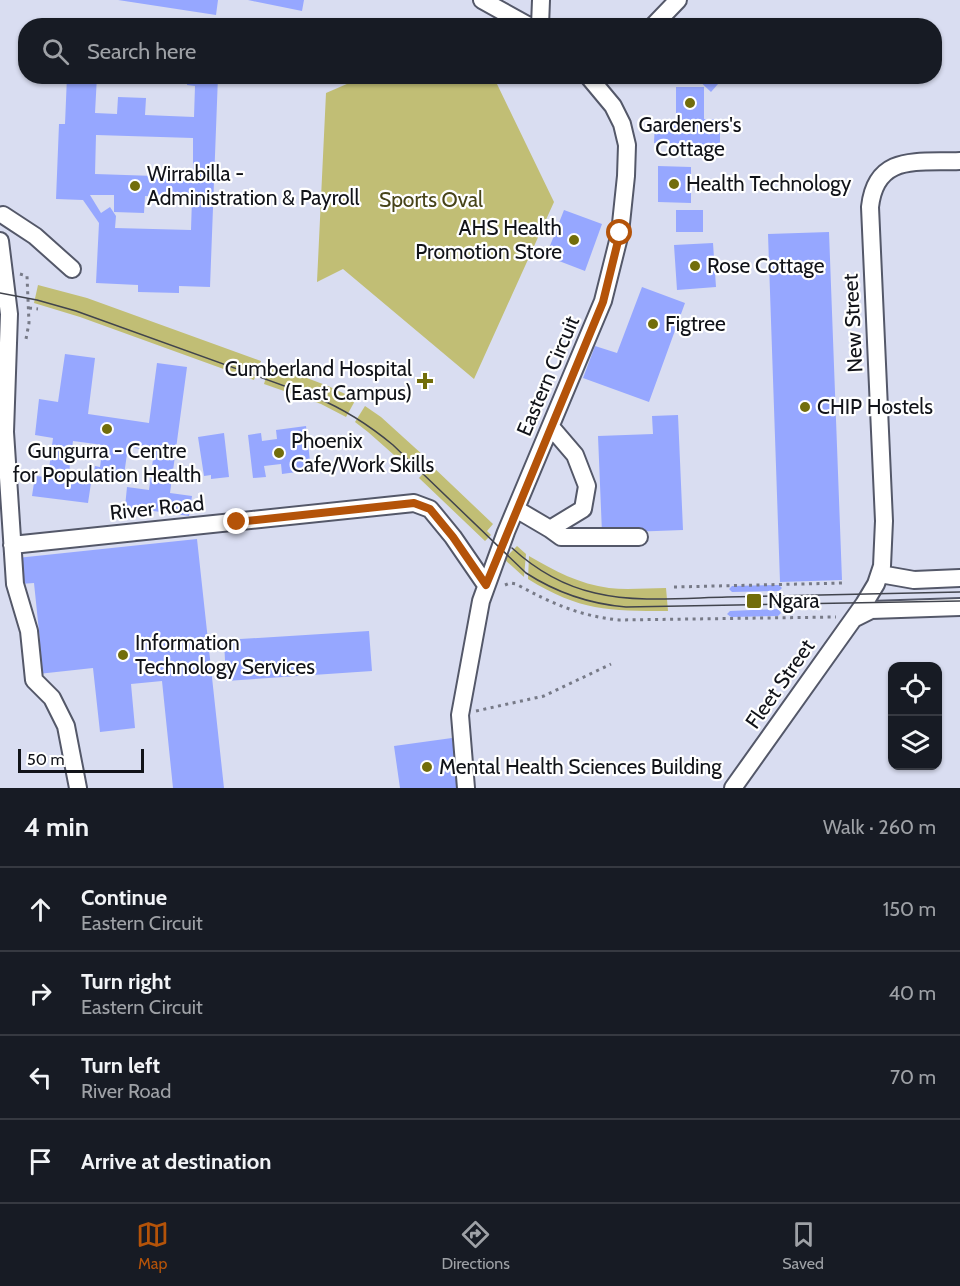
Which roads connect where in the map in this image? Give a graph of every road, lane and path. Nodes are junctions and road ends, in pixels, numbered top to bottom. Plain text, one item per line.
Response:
1 (482, 0) edge
2 (541, 0) edge
3 (678, 0) edge
4 (515, 18) edge
5 (540, 18) edge
6 (661, 18) edge
7 (595, 84) edge
8 (960, 161) edge
9 (1, 212) edge
10 (0, 241) edge
11 (72, 269) dead end
12 (27, 276) dead end
13 (38, 309) dead end
14 (4, 352) edge
15 (551, 427) junction
16 (516, 509) junction
17 (550, 529) junction
18 (639, 537) dead end
19 (12, 545) junction
20 (880, 574) junction
21 (960, 578) edge
22 (843, 583) dead end
23 (674, 587) dead end
24 (493, 588) junction
25 (960, 607) edge
26 (836, 617) dead end
27 (854, 618) junction
28 (611, 664) dead end
29 (460, 715) junction
30 (78, 788) edge
31 (466, 788) edge
32 (734, 788) edge

1 - 4 street
2 - 5 street
3 - 6 street
7 - 15 street, Eastern Circuit
8 - 20 street, New Street
9 - 11 street
10 - 14 street
12 - 13 path
14 - 19 street
15 - 16 street, Eastern Circuit
15 - 17 street
16 - 17 street
16 - 24 street, Eastern Circuit
17 - 18 street
19 - 24 street, River Road
19 - 30 street
20 - 21 street
20 - 27 street, Fleet Street
22 - 23 path
24 - 26 path
24 - 29 street, Eastern Circuit
25 - 27 street
27 - 32 street, Fleet Street
28 - 29 path
29 - 31 street, Eastern Circuit

